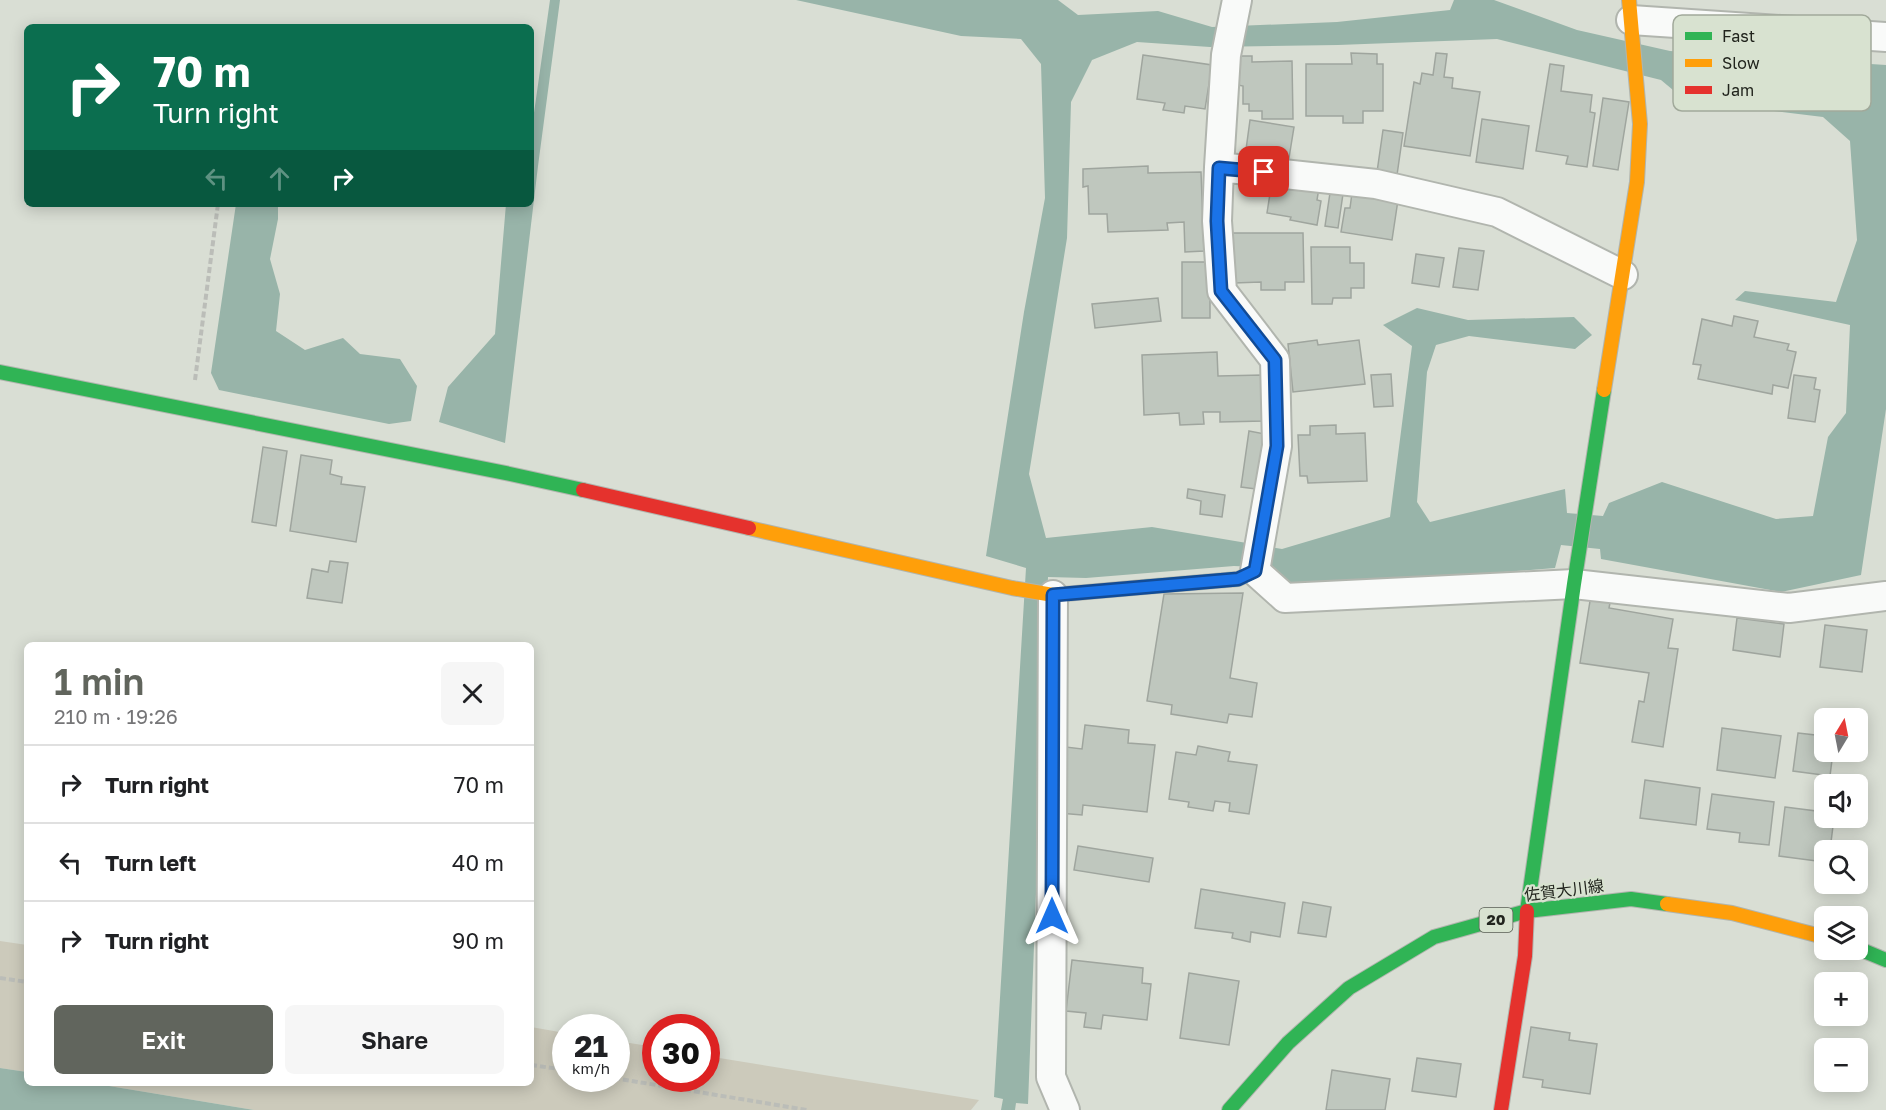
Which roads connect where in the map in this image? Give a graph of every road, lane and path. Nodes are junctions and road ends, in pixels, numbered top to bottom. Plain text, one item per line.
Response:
1 (1236, 7) edge
2 (1630, 10) edge
3 (1677, 15) edge
4 (1871, 35) edge
5 (1886, 37) edge
6 (1219, 168) junction
7 (218, 207) edge
8 (1623, 275) junction
9 (0, 372) edge
10 (192, 410) junction
11 (1255, 571) junction
12 (1574, 584) junction
13 (1053, 595) junction
14 (1886, 596) edge
15 (1527, 911) junction
16 (1814, 934) edge
17 (1868, 953) edge
18 (1886, 960) edge
19 (0, 978) edge
20 (24, 982) edge
21 (534, 1066) edge
22 (552, 1069) edge
23 (630, 1081) edge
24 (807, 1110) edge
25 (1065, 1110) edge
26 (1229, 1110) edge
27 (1502, 1110) edge

1 - 6 street
2 - 3 street
2 - 8 street
4 - 5 street
6 - 8 street
6 - 11 street
7 - 10 path
8 - 12 street
9 - 10 street
10 - 13 street
11 - 12 street
11 - 13 street
12 - 14 street
12 - 15 street
13 - 25 street
15 - 16 street, 佐賀大川線 / 20
15 - 26 street, 佐賀大川線 / 20
15 - 27 street
17 - 18 street
19 - 20 path
21 - 22 path
23 - 24 path

